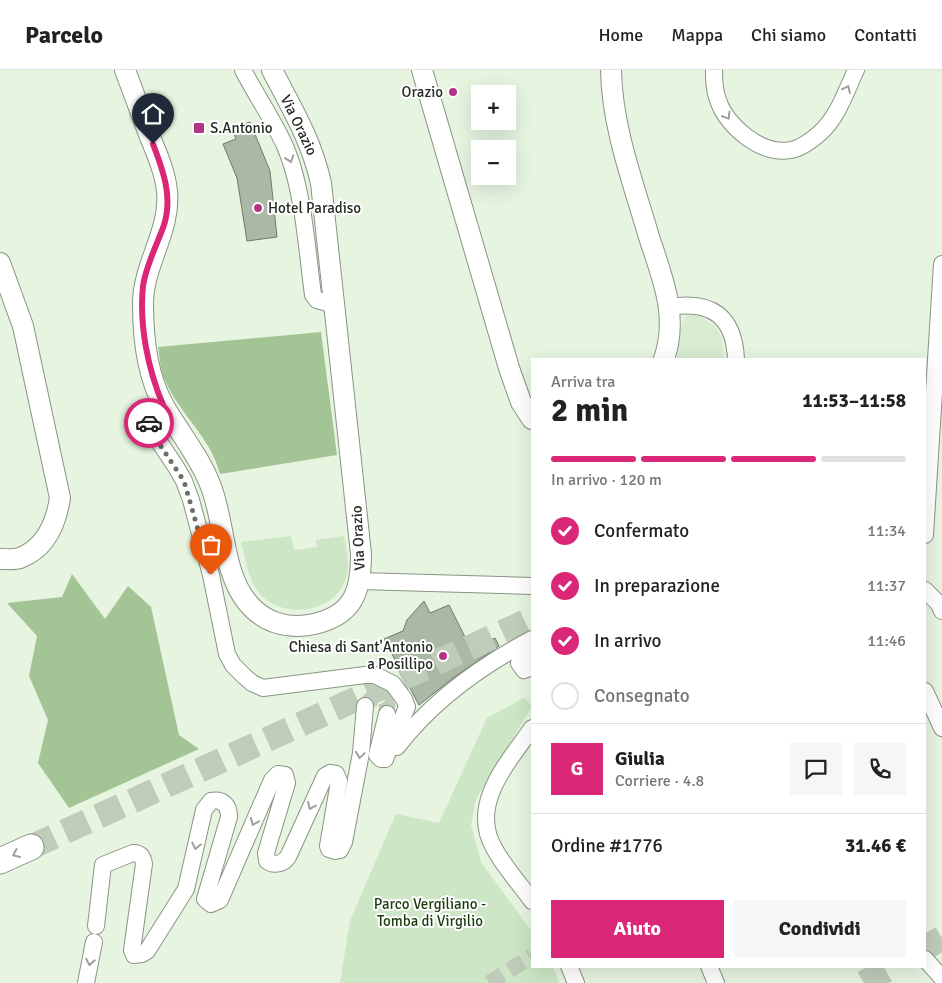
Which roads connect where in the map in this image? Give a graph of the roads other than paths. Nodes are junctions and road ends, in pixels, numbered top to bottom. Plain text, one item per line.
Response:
1 (124, 70) edge
2 (243, 70) edge
3 (272, 70) edge
4 (422, 70) edge
5 (611, 70) edge
6 (714, 70) edge
7 (856, 70) edge
8 (0, 263) edge
9 (942, 264) edge
10 (335, 305) junction
11 (670, 307) junction
12 (664, 358) edge
13 (736, 358) edge
14 (163, 405) junction
15 (531, 417) edge
16 (926, 519) edge
17 (0, 559) edge
18 (359, 581) junction
19 (531, 586) edge
20 (926, 591) edge
21 (942, 611) edge
22 (531, 640) edge
23 (531, 654) edge
24 (531, 667) edge
25 (926, 693) edge
26 (365, 706) dead end
27 (387, 714) dead end
28 (942, 728) edge
29 (531, 730) edge
30 (385, 759) junction
31 (31, 847) tunnel mouth
32 (0, 861) edge
33 (531, 900) edge
34 (926, 960) edge
35 (570, 968) edge
36 (710, 968) edge
37 (942, 978) edge
38 (86, 983) edge
39 (576, 983) edge
40 (716, 983) edge

1 - 14 street, Via Orazio
2 -> 10 street
3 - 10 street, Via Orazio
4 - 15 street
5 - 11 street
6 -> 7 street
8 - 17 street
9 - 16 street
10 - 18 street, Via Orazio
11 - 12 street
11 - 13 street
14 - 18 street, Via Orazio
14 - 30 street
18 - 19 street
20 - 21 street
22 - 30 street
23 - 24 street
25 - 28 street
26 -> 38 street
27 - 30 street
29 - 33 street
31 -> 32 main road
34 - 37 street
35 - 39 street
36 - 40 street

